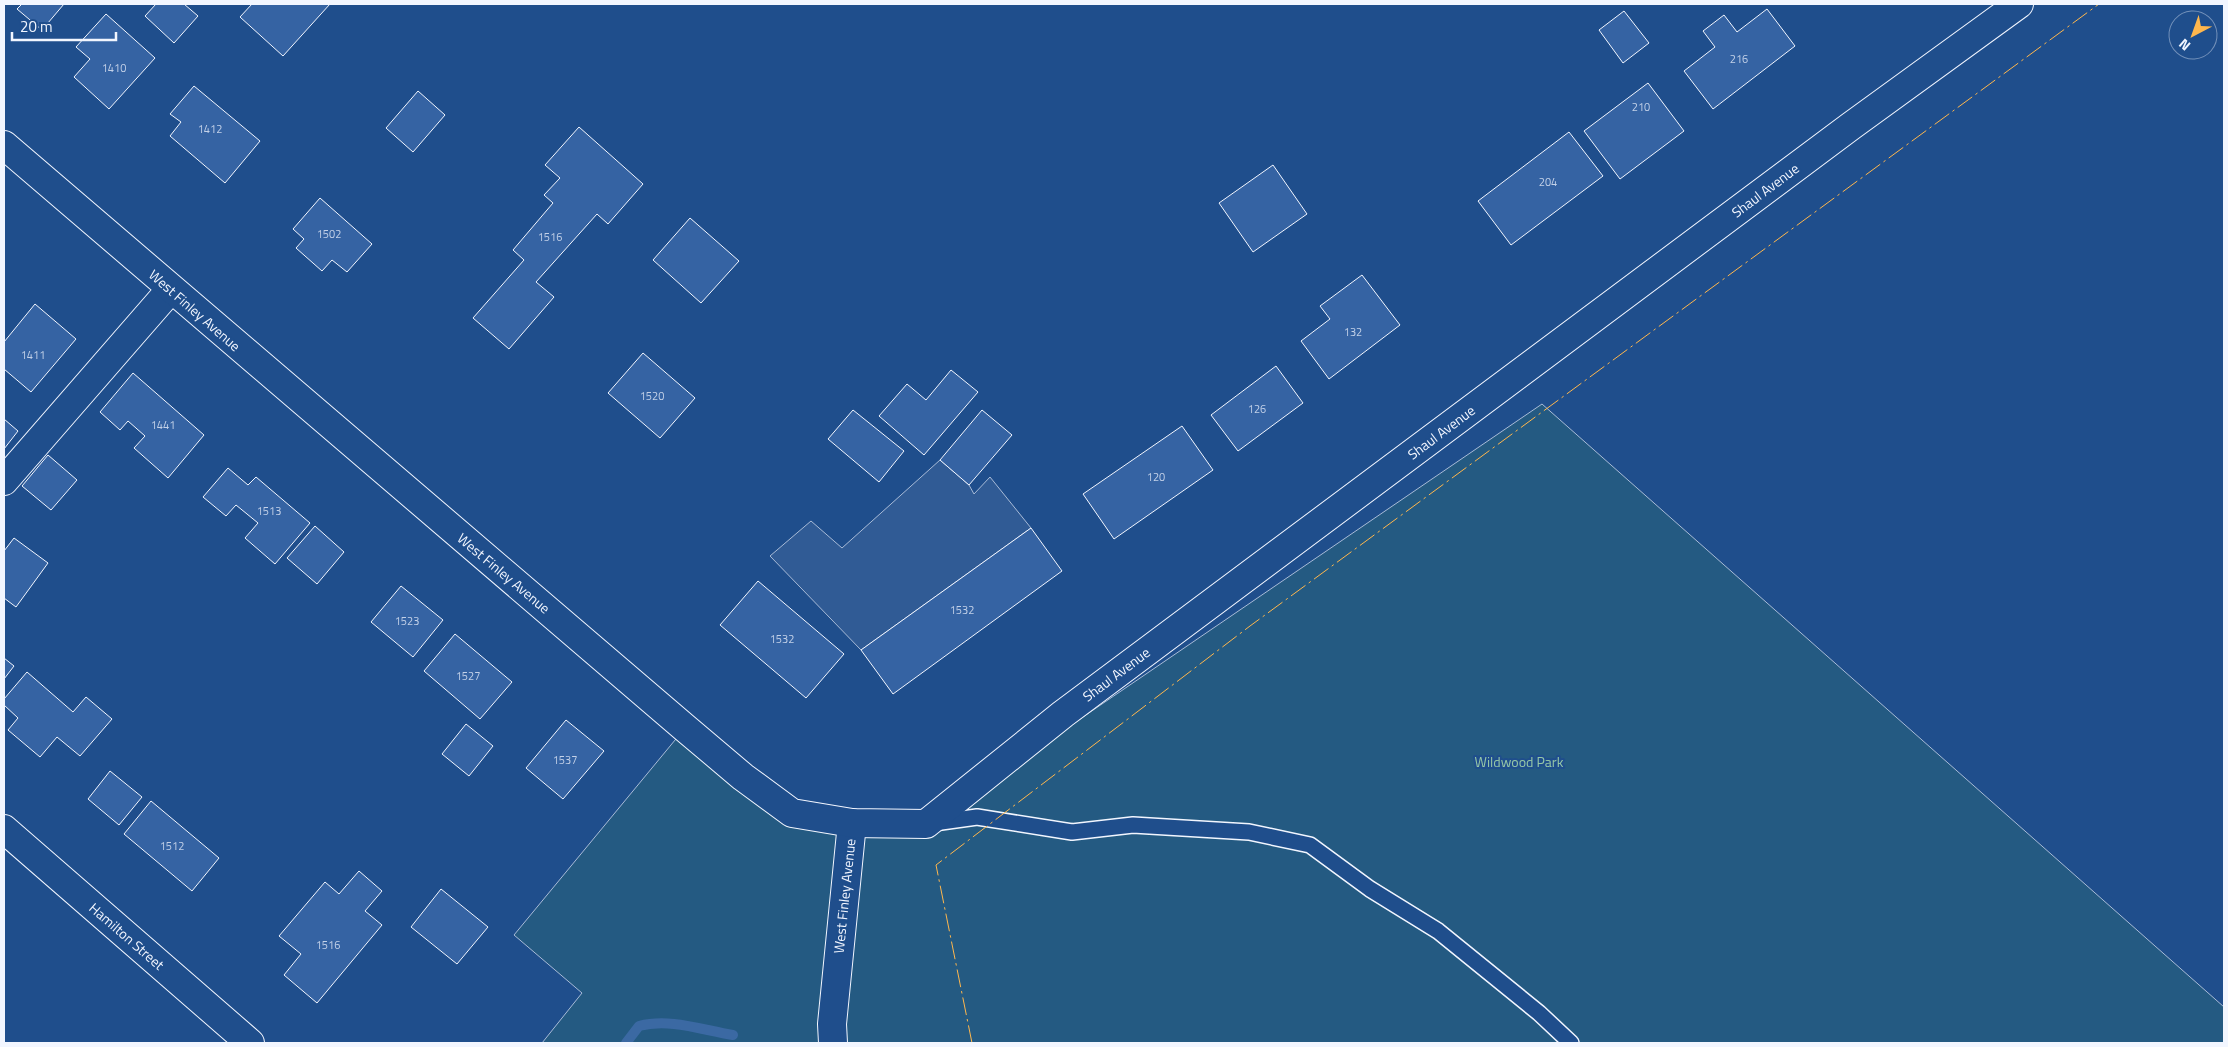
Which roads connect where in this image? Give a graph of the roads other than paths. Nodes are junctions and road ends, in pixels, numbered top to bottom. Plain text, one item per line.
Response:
1 (2020, 4) edge
2 (4, 145) edge
3 (171, 289) junction
4 (4, 481) edge
5 (852, 824) junction
6 (926, 824) junction
7 (4, 829) edge
8 (250, 1043) edge
9 (833, 1043) edge
10 (1571, 1043) edge

1 - 6 main road, Shaul Avenue
2 - 3 main road, West Finley Avenue
3 - 4 main road
3 - 5 main road, West Finley Avenue
5 - 6 main road
5 - 9 main road, West Finley Avenue
6 - 10 lane
7 - 8 main road, Hamilton Street

